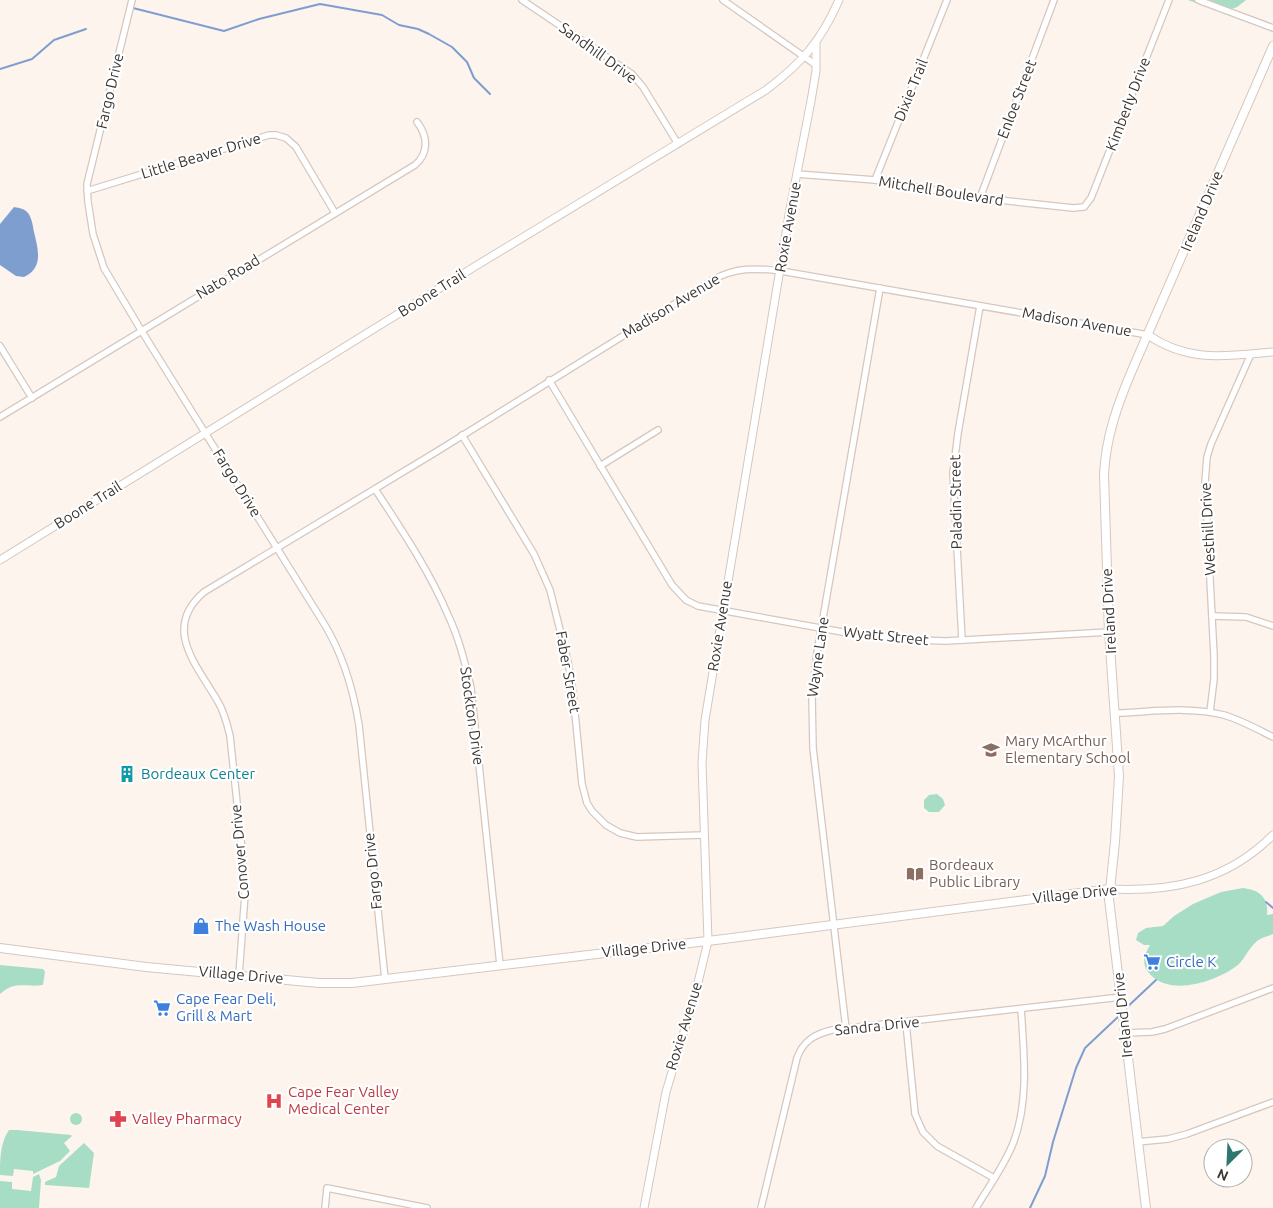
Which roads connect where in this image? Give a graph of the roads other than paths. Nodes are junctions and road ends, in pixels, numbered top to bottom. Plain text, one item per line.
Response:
1 (132, 0) edge
2 (522, 0) edge
3 (723, 0) edge
4 (839, 0) edge
5 (947, 0) edge
6 (1054, 0) edge
7 (1169, 0) edge
8 (1198, 0) edge
9 (1273, 28) edge
10 (816, 43) junction
11 (1273, 46) edge
12 (804, 56) junction
13 (816, 66) junction
14 (417, 122) dead end
15 (678, 144) junction
16 (797, 174) junction
17 (875, 180) junction
18 (87, 191) junction
19 (980, 198) junction
20 (1084, 207) joint
21 (335, 213) junction
22 (781, 271) junction
23 (880, 288) junction
24 (980, 306) junction
25 (141, 330) junction
26 (1148, 335) junction
27 (0, 346) edge
28 (1273, 352) edge
29 (1251, 354) junction
30 (549, 380) junction
31 (32, 398) junction
32 (0, 417) edge
33 (658, 430) dead end
34 (206, 433) junction
35 (462, 435) junction
36 (600, 466) junction
37 (375, 489) junction
38 (277, 548) junction
39 (0, 560) edge
40 (722, 612) junction
41 (1212, 616) junction
42 (1273, 626) edge
43 (822, 628) junction
44 (1109, 632) junction
45 (962, 640) junction
46 (1210, 712) junction
47 (1116, 714) junction
48 (1273, 737) edge
49 (1273, 834) edge
50 (704, 835) junction
51 (1110, 888) junction
52 (833, 925) junction
53 (708, 941) junction
54 (0, 948) edge
55 (500, 965) junction
56 (239, 975) junction
57 (385, 979) junction
58 (1273, 988) edge
59 (1121, 997) junction
60 (1021, 1009) junction
61 (906, 1023) junction
62 (846, 1029) junction
63 (1125, 1033) junction
64 (1273, 1102) edge
65 (1137, 1142) junction
66 (994, 1178) junction
67 (325, 1208) edge
68 (426, 1208) edge
69 (644, 1208) edge
70 (761, 1208) edge
71 (976, 1208) edge
72 (1146, 1208) edge

1 - 18 street, Fargo Drive
2 - 15 street, Sandhill Drive
3 - 12 street
4 - 10 street, Boone Trail
5 - 17 street, Dixie Trail
6 - 19 street, Enloe Street
7 - 20 street, Kimberly Drive
8 - 9 street
10 - 12 street, Boone Trail
10 - 13 street, Roxie Avenue
11 - 26 main road, Ireland Drive
12 - 13 street
12 - 15 street, Boone Trail
13 - 16 street, Roxie Avenue
14 - 21 street, Nato Road
15 - 34 street, Boone Trail
16 - 17 street, Mitchell Boulevard
16 - 22 street, Roxie Avenue
17 - 19 street, Mitchell Boulevard
18 - 21 street, Little Beaver Drive
18 - 25 street, Fargo Drive
19 - 20 street, Mitchell Boulevard
21 - 25 street, Nato Road
22 - 23 street, Madison Avenue
22 - 30 street, Madison Avenue
22 - 40 street, Roxie Avenue
23 - 24 street, Madison Avenue
23 - 43 street, Wayne Lane
24 - 26 street, Madison Avenue
24 - 45 street, Paladin Street
25 - 31 street, Nato Road
25 - 34 street, Fargo Drive
26 - 29 street
26 - 44 main road, Ireland Drive
27 - 31 street
28 - 29 street
29 - 41 street, Westhill Drive
30 - 35 street, Madison Avenue
30 - 36 street, Wyatt Street
31 - 32 street, Nato Road
33 - 36 street
34 - 38 street, Fargo Drive
34 - 39 street, Boone Trail
35 - 37 street, Madison Avenue
35 - 50 street, Faber Street
36 - 40 street, Wyatt Street
37 - 38 street, Madison Avenue
37 - 55 street, Stockton Drive
38 - 56 street, Conover Drive
38 - 57 street, Fargo Drive
40 - 43 street, Wyatt Street
40 - 50 street, Roxie Avenue
41 - 42 street
41 - 46 street, Westhill Drive
43 - 45 street, Wyatt Street
43 - 52 street, Wayne Lane
44 - 45 street, Wyatt Street
44 - 47 main road, Ireland Drive
46 - 47 street
46 - 48 street
47 - 51 main road, Ireland Drive
49 - 51 street, Village Drive
50 - 53 street, Roxie Avenue
51 - 52 main road, Village Drive
51 - 59 main road, Ireland Drive
52 - 53 main road, Village Drive
52 - 62 street, Wayne Lane
53 - 55 main road, Village Drive
53 - 69 street, Roxie Avenue
54 - 56 main road, Village Drive
55 - 57 main road, Village Drive
56 - 57 main road, Village Drive
58 - 63 street
59 - 60 street, Sandra Drive
59 - 63 main road, Ireland Drive
60 - 61 street, Sandra Drive
60 - 66 street
61 - 62 street, Sandra Drive
61 - 66 street
62 - 70 street, Sandra Drive
63 - 65 main road, Ireland Drive
64 - 65 street
65 - 72 main road, Ireland Drive
66 - 71 street
67 - 68 street

